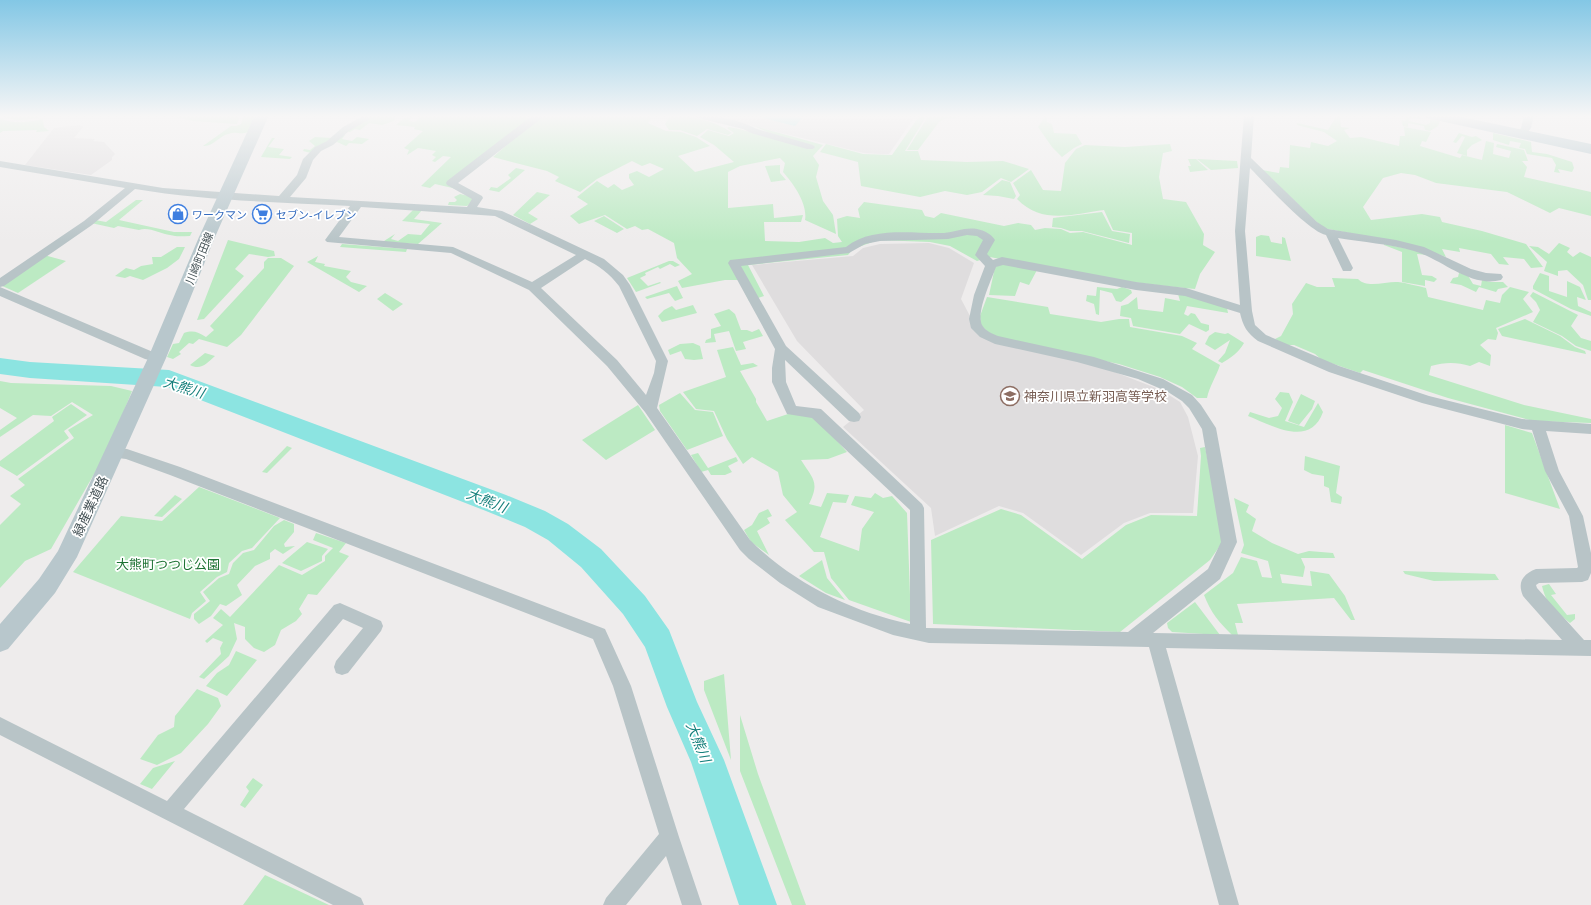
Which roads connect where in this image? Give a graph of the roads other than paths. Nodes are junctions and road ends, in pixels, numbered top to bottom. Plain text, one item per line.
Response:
1 (244, 157) edge
2 (310, 157) edge
3 (484, 157) edge
4 (1246, 159) joint
5 (0, 164) edge
6 (133, 186) junction
7 (225, 196) junction
8 (282, 199) junction
9 (358, 203) junction
10 (471, 209) junction
11 (1330, 233) junction
12 (584, 255) junction
13 (991, 265) junction
14 (1347, 268) dead end
15 (1497, 277) dead end
16 (0, 283) edge
17 (532, 287) junction
18 (0, 291) edge
19 (1246, 311) junction
20 (781, 349) junction
21 (156, 361) junction
22 (650, 409) junction
23 (854, 417) dead end
24 (1538, 426) junction
25 (1591, 429) edge
26 (115, 453) junction
27 (918, 633) junction
28 (1131, 640) junction
29 (0, 641) edge
30 (1156, 641) junction
31 (1586, 648) edge
32 (342, 668) dead end
33 (0, 726) edge
34 (170, 812) junction
35 (669, 837) junction
36 (354, 905) edge
37 (612, 905) edge
38 (692, 905) edge
39 (1229, 905) edge

1 - 7 main road, 川崎町田線
2 - 8 street
3 - 10 street
4 - 11 street
4 - 19 street
5 - 6 street
6 - 7 street
6 - 16 street
7 - 8 street
7 - 21 main road, 川崎町田線
8 - 9 street
9 - 10 street
9 - 17 street
10 - 12 street
11 - 14 street
11 - 15 street
12 - 17 street
12 - 22 street
13 - 19 street
13 - 20 street
13 - 28 street
17 - 22 street
18 - 21 street
19 - 24 street
20 - 23 street
20 - 27 street
21 - 26 main road, 緑産業道路
22 - 27 street
24 - 25 street
24 - 31 street
26 - 29 main road, 緑産業道路
26 - 35 street
27 - 28 street
28 - 30 street
30 - 31 street
30 - 39 street
32 - 34 street
33 - 34 street
34 - 36 street
35 - 37 street
35 - 38 street

